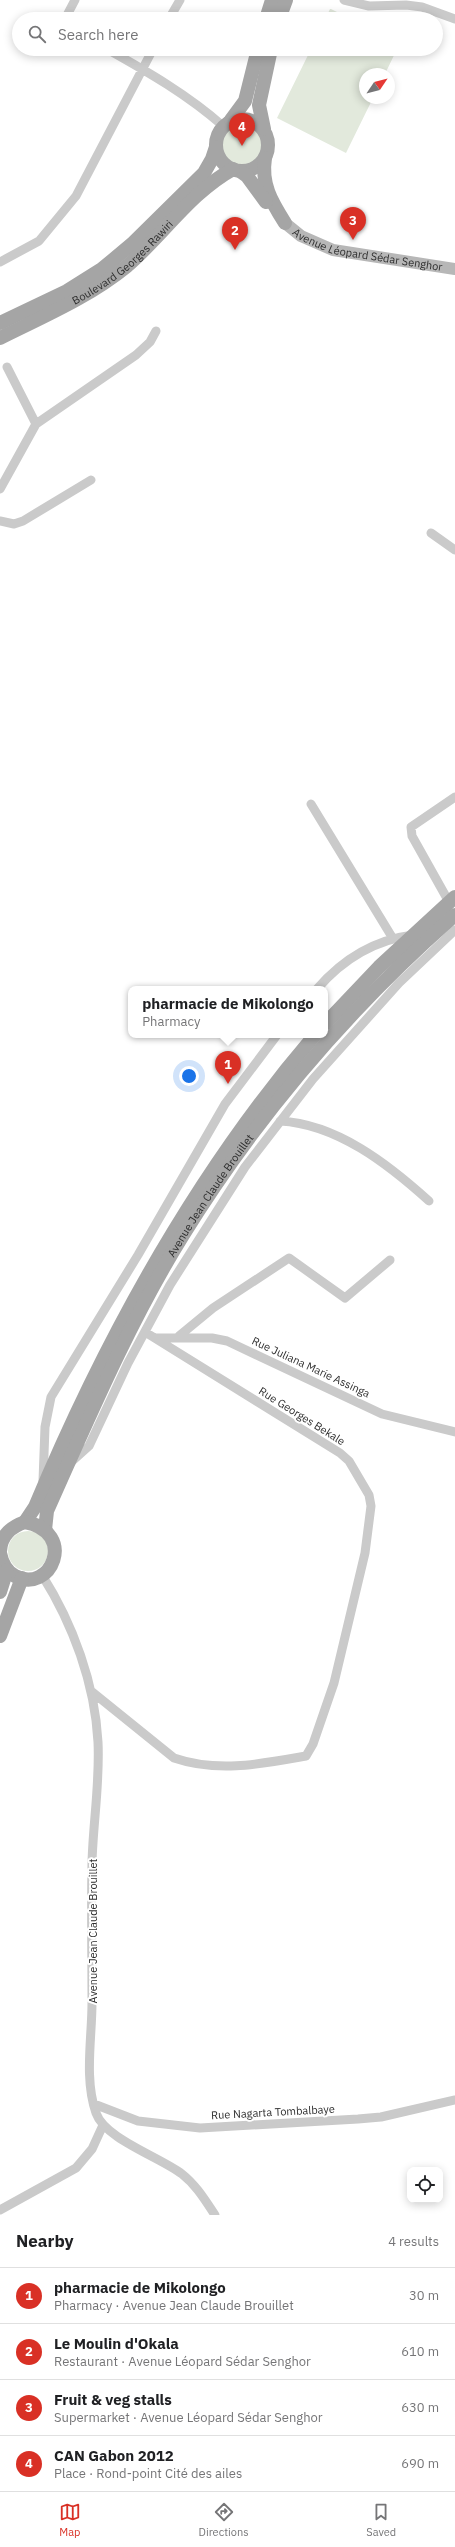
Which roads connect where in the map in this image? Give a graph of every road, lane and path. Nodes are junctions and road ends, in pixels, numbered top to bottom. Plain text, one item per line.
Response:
1 (75, 0) edge
2 (180, 0) edge
3 (272, 0) edge
4 (286, 0) edge
5 (344, 0) edge
6 (69, 12) edge
7 (173, 12) edge
8 (268, 12) edge
9 (282, 12) edge
10 (436, 12) edge
11 (443, 15) edge
12 (455, 19) edge
13 (120, 56) edge
14 (149, 56) edge
15 (256, 56) edge
16 (270, 56) edge
17 (142, 68) junction
18 (227, 123) junction
19 (264, 130) junction
20 (216, 147) junction
21 (265, 158) junction
22 (236, 170) junction
23 (285, 223) junction
24 (0, 262) edge
25 (455, 269) edge
26 (0, 324) edge
27 (156, 331) dead end
28 (0, 338) edge
29 (7, 367) dead end
30 (36, 424) junction
31 (91, 480) dead end
32 (0, 489) edge
33 (0, 521) edge
34 (431, 533) dead end
35 (455, 550) edge
36 (455, 797) edge
37 (311, 804) dead end
38 (452, 899) edge
39 (455, 914) edge
40 (455, 930) edge
41 (413, 935) junction
42 (392, 937) junction
43 (320, 986) edge
44 (328, 1021) edge
45 (275, 1038) edge
46 (313, 1038) edge
47 (280, 1121) junction
48 (429, 1201) dead end
49 (390, 1260) dead end
50 (145, 1332) junction
51 (179, 1336) junction
52 (156, 1338) junction
53 (455, 1432) edge
54 (67, 1466) junction
55 (43, 1488) junction
56 (25, 1522) junction
57 (45, 1530) junction
58 (0, 1552) edge
59 (7, 1570) junction
60 (42, 1575) junction
61 (22, 1578) junction
62 (0, 1592) edge
63 (0, 1636) edge
64 (91, 1691) junction
65 (455, 2100) edge
66 (94, 2104) junction
67 (103, 2125) junction
68 (7, 2211) edge
69 (216, 2215) edge

1 - 6 street
2 - 7 street
3 - 8 main road
4 - 9 main road
5 - 10 street
11 - 12 street
13 - 17 street
14 - 17 street
15 - 18 main road
16 - 19 main road
17 - 18 street
17 - 24 street
18 - 19 main road
18 - 20 main road
19 - 21 main road
20 - 22 main road
20 - 26 main road, Boulevard Georges Rawiri
21 - 22 main road
21 - 23 main road
22 - 23 main road
22 - 28 main road, Boulevard Georges Rawiri
23 - 25 street, Avenue Léopard Sédar Senghor
27 - 30 street
29 - 30 street
30 - 32 street
31 - 33 street
34 - 35 street
36 - 38 street
37 - 42 street
38 - 41 main road
39 - 54 main road, Avenue Jean Claude Brouillet
40 - 47 street
41 - 42 street
41 - 44 main road
42 - 43 street
45 - 55 street
46 - 55 main road, Avenue Jean Claude Brouillet
47 - 48 street
47 - 50 street
49 - 51 street
50 - 52 street, Rue Georges Bekale
50 - 54 street
51 - 52 street, Rue Juliana Marie Assinga
51 - 53 street, Rue Juliana Marie Assinga
52 - 64 street, Rue Georges Bekale
54 - 57 main road, Avenue Jean Claude Brouillet
55 - 56 main road, Avenue Jean Claude Brouillet
56 - 57 main road
56 - 58 main road
57 - 60 main road
58 - 59 main road
59 - 61 main road
59 - 62 main road
60 - 61 main road
60 - 64 street, Avenue Jean Claude Brouillet
61 - 63 main road
64 - 66 street, Avenue Jean Claude Brouillet
65 - 66 street, Rue Nagarta Tombalbaye
66 - 67 street, Avenue Jean Claude Brouillet
67 - 68 street
67 - 69 street, Avenue Jean Claude Brouillet

